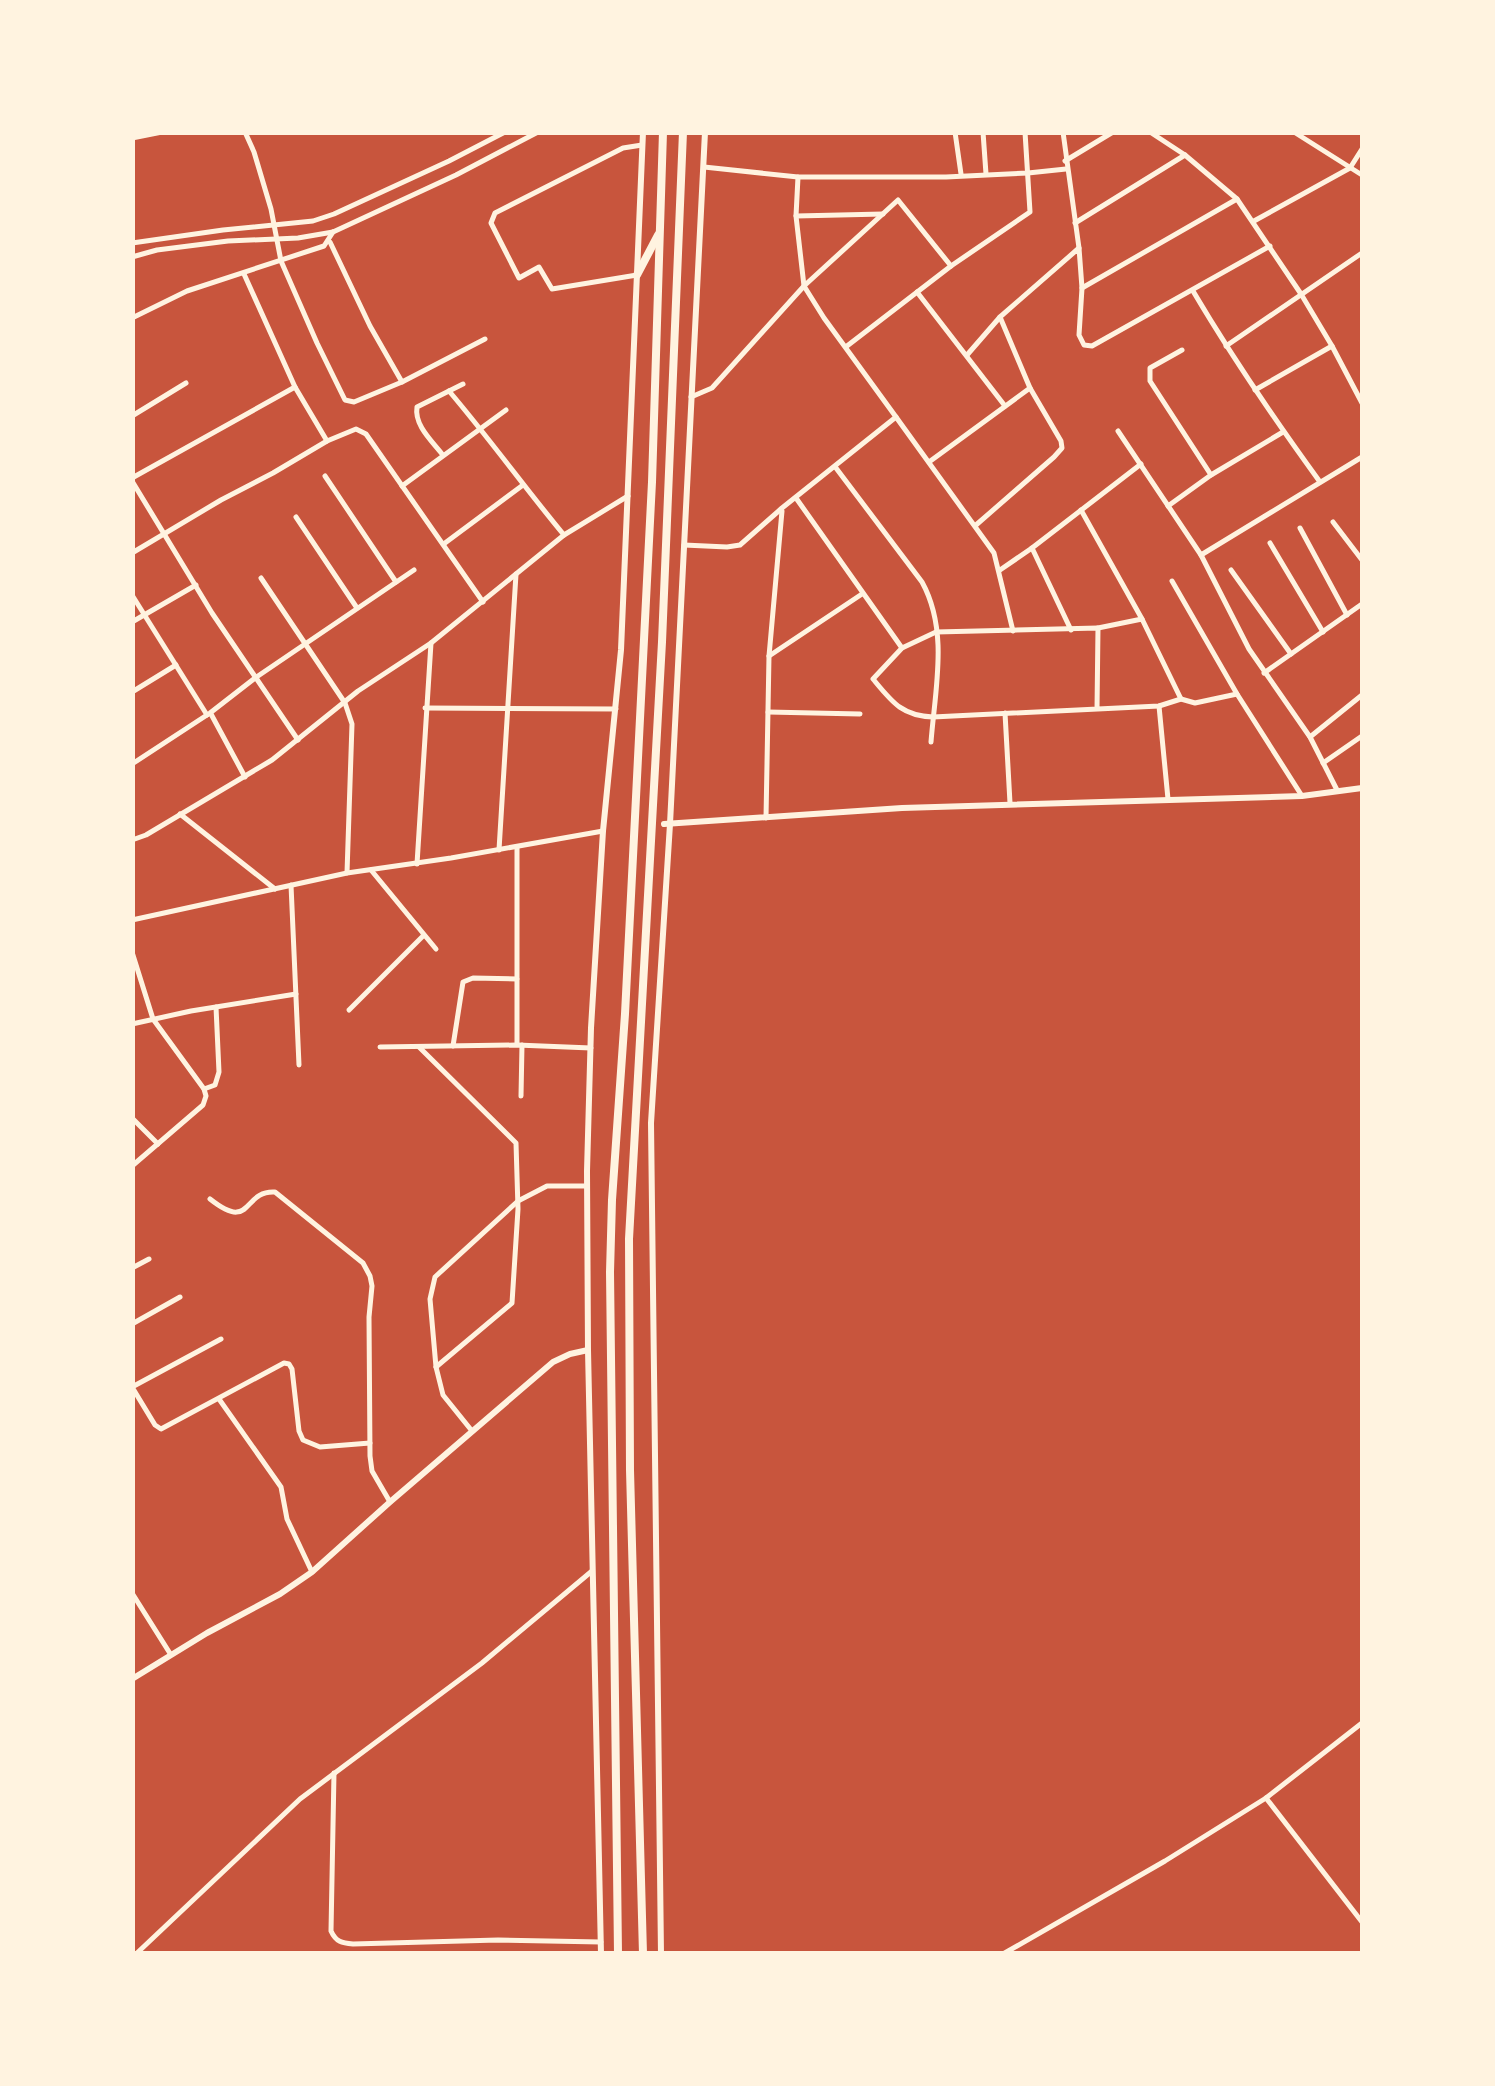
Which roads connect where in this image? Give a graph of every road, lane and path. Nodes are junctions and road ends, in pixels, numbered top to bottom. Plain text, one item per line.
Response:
1 (162, 132) edge
2 (245, 132) edge
3 (505, 132) edge
4 (538, 132) edge
5 (642, 132) edge
6 (664, 132) edge
7 (684, 132) edge
8 (706, 132) edge
9 (955, 132) edge
10 (983, 132) edge
11 (1025, 132) edge
12 (1063, 132) edge
13 (1113, 132) edge
14 (1150, 132) edge
15 (1294, 132) edge
16 (132, 138) edge
17 (642, 146) junction
18 (1362, 149) edge
19 (1185, 155) junction
20 (1066, 165) junction
21 (704, 166) junction
22 (1350, 168) junction
23 (986, 174) junction
24 (1028, 174) junction
25 (961, 175) junction
26 (1362, 175) edge
27 (798, 178) junction
28 (403, 182) junction
29 (408, 197) junction
30 (1237, 199) junction
31 (883, 214) junction
32 (796, 216) junction
33 (1253, 222) junction
34 (1075, 223) junction
35 (276, 225) junction
36 (660, 229) junction
37 (333, 232) junction
38 (277, 238) junction
39 (329, 241) junction
40 (132, 243) edge
41 (1270, 246) junction
42 (1078, 248) junction
43 (1362, 253) edge
44 (132, 257) edge
45 (280, 261) junction
46 (951, 266) junction
47 (243, 272) junction
48 (636, 275) junction
49 (804, 286) junction
50 (1082, 288) junction
51 (1193, 291) junction
52 (917, 292) junction
53 (1301, 294) junction
54 (1000, 317) junction
55 (132, 318) edge
56 (484, 338) dead end
57 (847, 346) junction
58 (1226, 346) junction
59 (1332, 346) junction
60 (1182, 350) dead end
61 (967, 355) junction
62 (402, 382) junction
63 (186, 384) dead end
64 (463, 384) dead end
65 (295, 387) junction
66 (1030, 388) junction
67 (1255, 390) junction
68 (449, 391) junction
69 (691, 397) junction
70 (1362, 403) edge
71 (1005, 406) junction
72 (506, 410) dead end
73 (132, 416) edge
74 (896, 417) junction
75 (480, 428) junction
76 (1118, 431) dead end
77 (1283, 432) junction
78 (326, 441) junction
79 (442, 455) junction
80 (1362, 457) edge
81 (929, 462) junction
82 (1141, 464) junction
83 (835, 466) junction
84 (1211, 475) junction
85 (325, 476) dead end
86 (132, 480) edge
87 (1320, 482) junction
88 (402, 486) junction
89 (523, 486) junction
90 (628, 496) junction
91 (796, 498) junction
92 (1168, 506) junction
93 (782, 508) junction
94 (1081, 510) junction
95 (296, 517) dead end
96 (1333, 522) dead end
97 (976, 525) junction
98 (1300, 528) dead end
99 (165, 534) junction
100 (564, 535) junction
101 (444, 543) junction
102 (1270, 543) dead end
103 (684, 545) junction
104 (1032, 548) junction
105 (132, 553) edge
106 (1201, 556) junction
107 (1362, 560) edge
108 (414, 570) dead end
109 (1000, 570) junction
110 (1231, 570) dead end
111 (516, 573) junction
112 (260, 578) dead end
113 (1172, 581) dead end
114 (396, 582) junction
115 (196, 585) junction
116 (862, 593) junction
117 (132, 595) edge
118 (483, 602) junction
119 (1362, 604) edge
120 (358, 608) junction
121 (144, 615) junction
122 (1347, 616) junction
123 (1142, 619) junction
124 (132, 622) edge
125 (1098, 628) junction
126 (1071, 630) junction
127 (1013, 631) junction
128 (936, 632) junction
129 (1323, 632) junction
130 (431, 643) junction
131 (306, 644) junction
132 (902, 648) junction
133 (1291, 654) junction
134 (769, 656) junction
135 (176, 665) junction
136 (1264, 674) junction
137 (254, 678) junction
138 (132, 692) edge
139 (1237, 694) junction
140 (1362, 695) edge
141 (1181, 698) junction
142 (345, 703) junction
143 (1159, 706) junction
144 (425, 708) junction
145 (506, 708) junction
146 (616, 709) junction
147 (1097, 709) junction
148 (768, 712) junction
149 (1005, 713) junction
150 (209, 714) junction
151 (860, 714) dead end
152 (933, 717) junction
153 (1362, 736) edge
154 (1310, 738) junction
155 (298, 740) junction
156 (931, 742) dead end
157 (1323, 763) junction
158 (132, 764) edge
159 (245, 778) junction
160 (1362, 788) edge
161 (1338, 793) junction
162 (1302, 796) junction
163 (1168, 799) junction
164 (1010, 804) junction
165 (180, 814) junction
166 (766, 818) junction
167 (667, 824) junction
168 (617, 828) dead end
169 (603, 831) junction
170 (132, 840) edge
171 (516, 847) junction
172 (499, 850) junction
173 (417, 864) junction
174 (372, 870) junction
175 (347, 873) junction
176 (291, 885) junction
177 (275, 889) junction
178 (132, 920) edge
179 (424, 936) junction
180 (436, 949) dead end
181 (132, 952) edge
182 (517, 979) junction
183 (296, 994) junction
184 (216, 1007) junction
185 (349, 1010) dead end
186 (152, 1019) junction
187 (132, 1024) edge
188 (519, 1045) junction
189 (452, 1046) junction
190 (419, 1047) junction
191 (380, 1048) dead end
192 (591, 1048) junction
193 (299, 1065) dead end
194 (204, 1089) junction
195 (521, 1096) dead end
196 (132, 1118) edge
197 (158, 1144) junction
198 (132, 1166) edge
199 (587, 1186) junction
200 (210, 1199) dead end
201 (518, 1201) junction
202 (148, 1259) dead end
203 (132, 1268) edge
204 (180, 1297) dead end
205 (132, 1324) edge
206 (220, 1338) dead end
207 (588, 1350) junction
208 (436, 1367) junction
209 (133, 1387) edge
210 (219, 1398) junction
211 (472, 1431) junction
212 (370, 1442) junction
213 (390, 1502) junction
214 (592, 1571) junction
215 (312, 1572) junction
216 (132, 1593) edge
217 (172, 1655) junction
218 (132, 1679) edge
219 (1362, 1724) edge
220 (334, 1773) junction
221 (1266, 1798) junction
222 (1362, 1922) edge
223 (601, 1942) junction
224 (136, 1954) edge
225 (602, 1954) edge
226 (618, 1954) edge
227 (643, 1954) edge
228 (661, 1954) edge
229 (1003, 1954) edge

1 - 16 street
2 - 35 street
3 - 28 street
4 - 29 street
5 - 17 street
6 - 36 highway
7 - 227 highway
8 - 21 street
9 - 25 street
10 - 23 street
11 - 24 street
12 - 20 street
13 - 20 street
14 - 19 street
15 - 22 street
17 - 48 street
17 - 48 street
18 - 22 street
19 - 30 street
19 - 34 street
20 - 24 street
20 - 34 street
21 - 27 street
21 - 69 street
22 - 26 street
22 - 33 street
23 - 24 street
23 - 25 street
24 - 46 street
25 - 27 street
27 - 32 street
28 - 29 street
28 - 35 street
29 - 37 street
30 - 33 street
30 - 50 street
31 - 32 street
31 - 46 street
31 - 49 street
32 - 49 street
33 - 41 street
34 - 42 street
35 - 38 street
35 - 40 street
36 - 48 highway
36 - 226 highway
37 - 38 street
37 - 39 street
38 - 44 street
38 - 45 street
39 - 45 street
39 - 62 street
41 - 51 street
41 - 53 street
42 - 50 street
42 - 54 street
43 - 53 street
45 - 47 street
45 - 62 street
46 - 52 street
47 - 55 street
47 - 65 street
48 - 90 street
49 - 57 street
49 - 69 street
50 - 51 street
51 - 58 street
52 - 57 street
52 - 61 street
53 - 58 street
53 - 59 street
54 - 61 street
54 - 66 street
56 - 62 street
57 - 74 street
58 - 67 street
59 - 67 street
59 - 70 street
60 - 84 street
61 - 71 street
63 - 73 street
64 - 68 street
65 - 78 street
65 - 86 street
66 - 71 street
66 - 97 street
67 - 77 street
68 - 75 street
68 - 79 street
69 - 103 street
71 - 81 street
72 - 75 street
74 - 81 street
74 - 83 street
75 - 79 street
75 - 89 street
76 - 82 street
77 - 84 street
77 - 87 street
78 - 88 street
78 - 99 street
79 - 88 street
80 - 87 street
81 - 97 street
82 - 92 street
82 - 94 street
83 - 91 street
83 - 128 street
84 - 92 street
85 - 114 street
86 - 99 street
87 - 106 street
88 - 101 street
89 - 100 street
89 - 101 street
90 - 100 street
90 - 146 street
91 - 93 street
91 - 116 street
92 - 106 street
93 - 103 street
93 - 134 street
94 - 104 street
94 - 123 street
95 - 120 street
96 - 107 street
97 - 109 street
98 - 122 street
99 - 105 street
99 - 115 street
100 - 111 street
101 - 118 street
102 - 129 street
103 - 167 street
104 - 109 street
104 - 126 street
106 - 136 street
108 - 114 street
109 - 127 street
110 - 133 street
111 - 118 street
111 - 145 street
112 - 131 street
113 - 139 street
114 - 120 street
115 - 121 street
115 - 137 street
116 - 132 street
116 - 134 street
117 - 121 street
118 - 130 street
119 - 122 street
120 - 131 street
121 - 124 street
121 - 135 street
122 - 129 street
123 - 125 street
123 - 141 street
125 - 126 street
125 - 147 street
126 - 127 street
127 - 128 street
128 - 132 street
128 - 152 street
129 - 133 street
130 - 142 street
130 - 144 street
131 - 137 street
131 - 142 street
132 - 152 street
133 - 136 street
134 - 148 street
135 - 138 street
135 - 150 street
136 - 154 street
137 - 150 street
137 - 155 street
139 - 141 street
139 - 162 street
140 - 154 street
141 - 143 street
142 - 155 street
142 - 175 street
143 - 147 street
143 - 163 street
144 - 145 street
144 - 173 street
145 - 146 street
145 - 172 street
146 - 169 street
147 - 149 street
148 - 151 street
148 - 166 street
149 - 152 street
149 - 164 street
150 - 158 street
150 - 159 street
152 - 156 street
153 - 157 street
154 - 157 street
155 - 159 street
157 - 161 street
159 - 165 street
160 - 161 street
161 - 162 street
162 - 163 street
163 - 164 street
164 - 166 street
165 - 170 street
165 - 177 street
166 - 167 street
167 - 228 street
168 - 169 street
169 - 171 street
169 - 192 street
171 - 172 street
171 - 182 street
172 - 173 street
173 - 174 street
174 - 175 street
174 - 179 street
175 - 176 street
176 - 177 street
176 - 183 street
177 - 178 street
179 - 180 street
179 - 185 street
181 - 186 street
182 - 188 street
182 - 189 street
183 - 184 street
183 - 193 street
184 - 186 street
184 - 194 street
186 - 187 street
186 - 194 street
188 - 189 street
188 - 192 street
188 - 195 street
189 - 190 street
190 - 191 street
190 - 201 street
192 - 199 street
194 - 197 street
196 - 197 street
197 - 198 street
199 - 201 street
199 - 207 street
200 - 212 street
201 - 208 street
201 - 208 street
202 - 203 street
204 - 205 street
206 - 209 street
207 - 211 street
207 - 214 street
208 - 211 street
209 - 210 street
210 - 212 street
210 - 215 street
211 - 213 street
212 - 213 street
213 - 215 street
214 - 220 street
214 - 223 street
215 - 217 street
216 - 217 street
217 - 218 street
219 - 221 street
220 - 223 street
220 - 224 street
221 - 222 street
221 - 229 street
223 - 225 street

